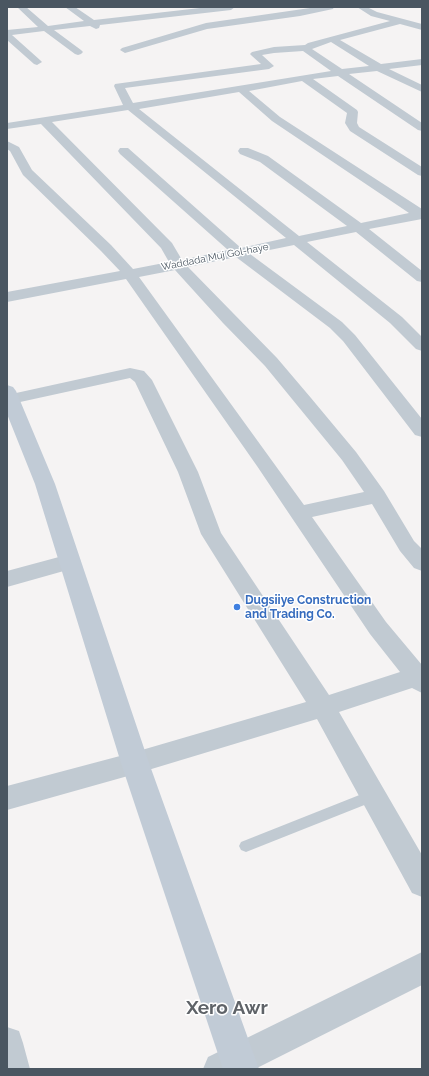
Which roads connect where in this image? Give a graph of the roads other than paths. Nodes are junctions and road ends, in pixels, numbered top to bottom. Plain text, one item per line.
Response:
1 (21, 7) edge
2 (69, 7) edge
3 (231, 7) edge
4 (330, 7) edge
5 (361, 7) edge
6 (184, 9) edge
7 (124, 10) dead end
8 (135, 17) junction
9 (400, 21) junction
10 (92, 22) junction
11 (422, 27) edge
12 (45, 28) junction
13 (104, 32) dead end
14 (7, 34) edge
15 (332, 39) junction
16 (307, 48) junction
17 (125, 50) dead end
18 (78, 52) dead end
19 (37, 62) dead end
20 (422, 62) edge
21 (378, 67) junction
22 (276, 68) junction
23 (340, 72) junction
24 (300, 78) junction
25 (241, 89) junction
26 (422, 89) edge
27 (129, 106) junction
28 (42, 120) junction
29 (7, 126) edge
30 (422, 128) edge
31 (7, 144) edge
32 (124, 151) dead end
33 (244, 151) dead end
34 (422, 172) edge
35 (422, 215) edge
36 (359, 228) junction
37 (295, 241) junction
38 (238, 252) junction
39 (178, 265) junction
40 (130, 274) junction
41 (422, 278) edge
42 (7, 297) edge
43 (422, 346) edge
44 (9, 395) edge
45 (422, 431) edge
46 (377, 496) junction
47 (299, 513) junction
48 (70, 562) junction
49 (422, 563) edge
50 (7, 579) edge
51 (421, 678) edge
52 (323, 707) junction
53 (135, 763) junction
54 (372, 796) junction
55 (7, 798) edge
56 (246, 846) dead end
57 (422, 884) edge
58 (422, 968) edge
59 (7, 1043) edge
60 (233, 1066) edge
61 (13, 1069) edge

1 - 12 street
2 - 10 street
3 - 6 street
4 - 17 street
5 - 9 street
6 - 8 street
7 - 8 street
8 - 10 street
9 - 11 street
9 - 15 street
10 - 12 street
10 - 13 street
12 - 14 street
12 - 18 street
14 - 19 street
15 - 16 street
15 - 21 street
16 - 22 street
16 - 23 street
20 - 21 street
21 - 23 street
21 - 26 street
22 - 24 street
22 - 27 street
23 - 24 street
23 - 30 street
24 - 25 street
24 - 34 street
25 - 27 street
25 - 35 street
27 - 28 street
27 - 37 street
28 - 29 street
28 - 39 street
31 - 40 street
32 - 38 street
33 - 36 street
35 - 36 street, Waddada Muj Gol-haye
36 - 37 street, Waddada Muj Gol-haye
36 - 41 street
37 - 38 street, Waddada Muj Gol-haye
37 - 43 street
38 - 39 street, Waddada Muj Gol-haye
38 - 45 street
39 - 40 street, Waddada Muj Gol-haye
39 - 46 street
40 - 42 street, Waddada Muj Gol-haye
40 - 47 street
44 - 48 main road
44 - 52 street
46 - 47 street
46 - 49 street
47 - 51 street
48 - 50 street
48 - 53 main road
51 - 52 street
52 - 53 street
52 - 54 street
53 - 55 street
53 - 60 main road
54 - 56 lane
54 - 57 street
58 - 60 street
59 - 61 street

